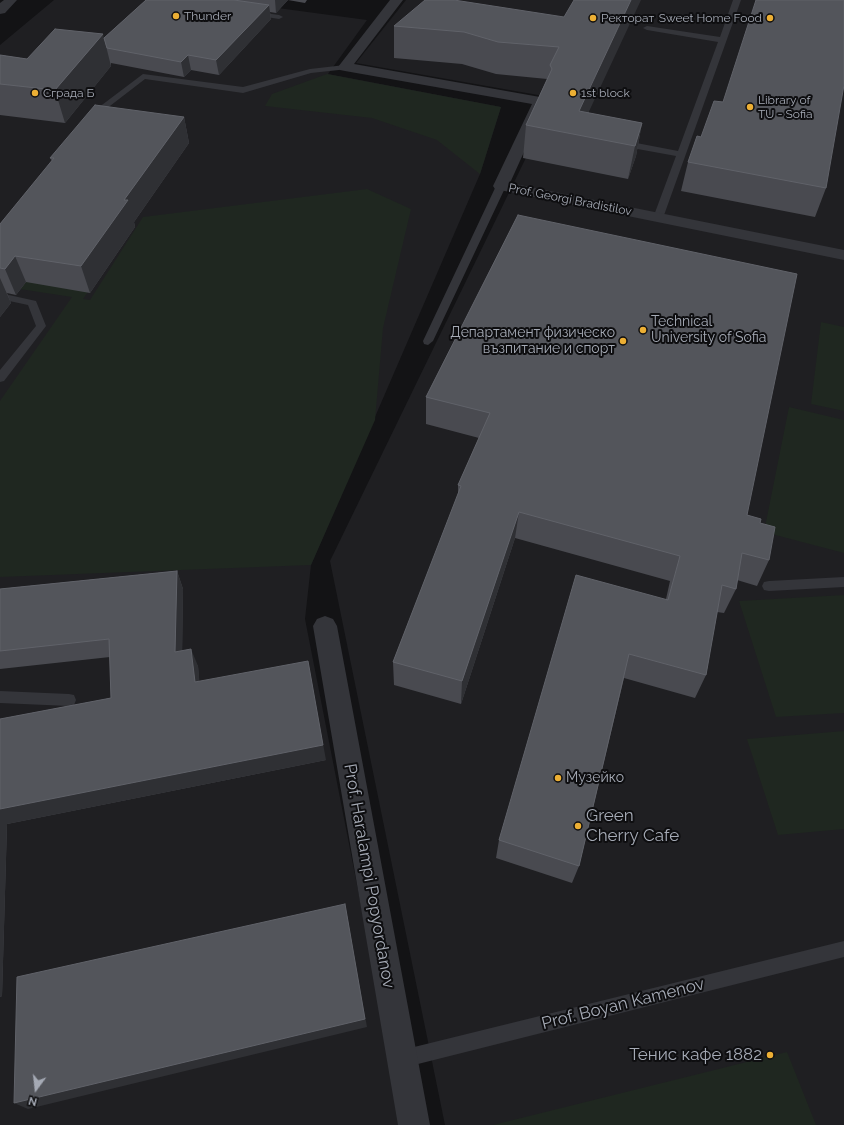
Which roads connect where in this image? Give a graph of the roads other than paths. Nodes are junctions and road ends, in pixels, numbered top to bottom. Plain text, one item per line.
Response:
1 (11, 0) edge
2 (397, 0) edge
3 (737, 0) edge
4 (0, 10) edge
5 (249, 12) edge
6 (278, 17) dead end
7 (647, 28) dead end
8 (721, 40) junction
9 (345, 67) junction
10 (85, 122) edge
11 (611, 141) edge
12 (681, 154) junction
13 (501, 186) junction
14 (658, 218) junction
15 (844, 255) edge
16 (0, 296) edge
17 (428, 341) dead end
18 (0, 378) edge
19 (844, 582) edge
20 (770, 586) edge
21 (325, 626) dead end
22 (0, 697) edge
23 (69, 700) dead end
24 (844, 949) edge
25 (402, 1059) junction
26 (414, 1125) edge

1 - 4 street
2 - 9 street
3 - 8 lane
5 - 6 lane
7 - 8 lane
8 - 12 lane
9 - 10 lane
9 - 13 street, Prof. Georgi Bradistilov
11 - 12 lane
12 - 14 lane
13 - 14 street, Prof. Georgi Bradistilov
13 - 17 lane
14 - 15 street, Prof. Georgi Bradistilov
16 - 18 lane
19 - 20 lane
21 - 25 street, Prof. Haralampi Popyordanov
22 - 23 lane
24 - 25 lane, Prof. Boyan Kamenov
25 - 26 street, Prof. Haralampi Popyordanov

